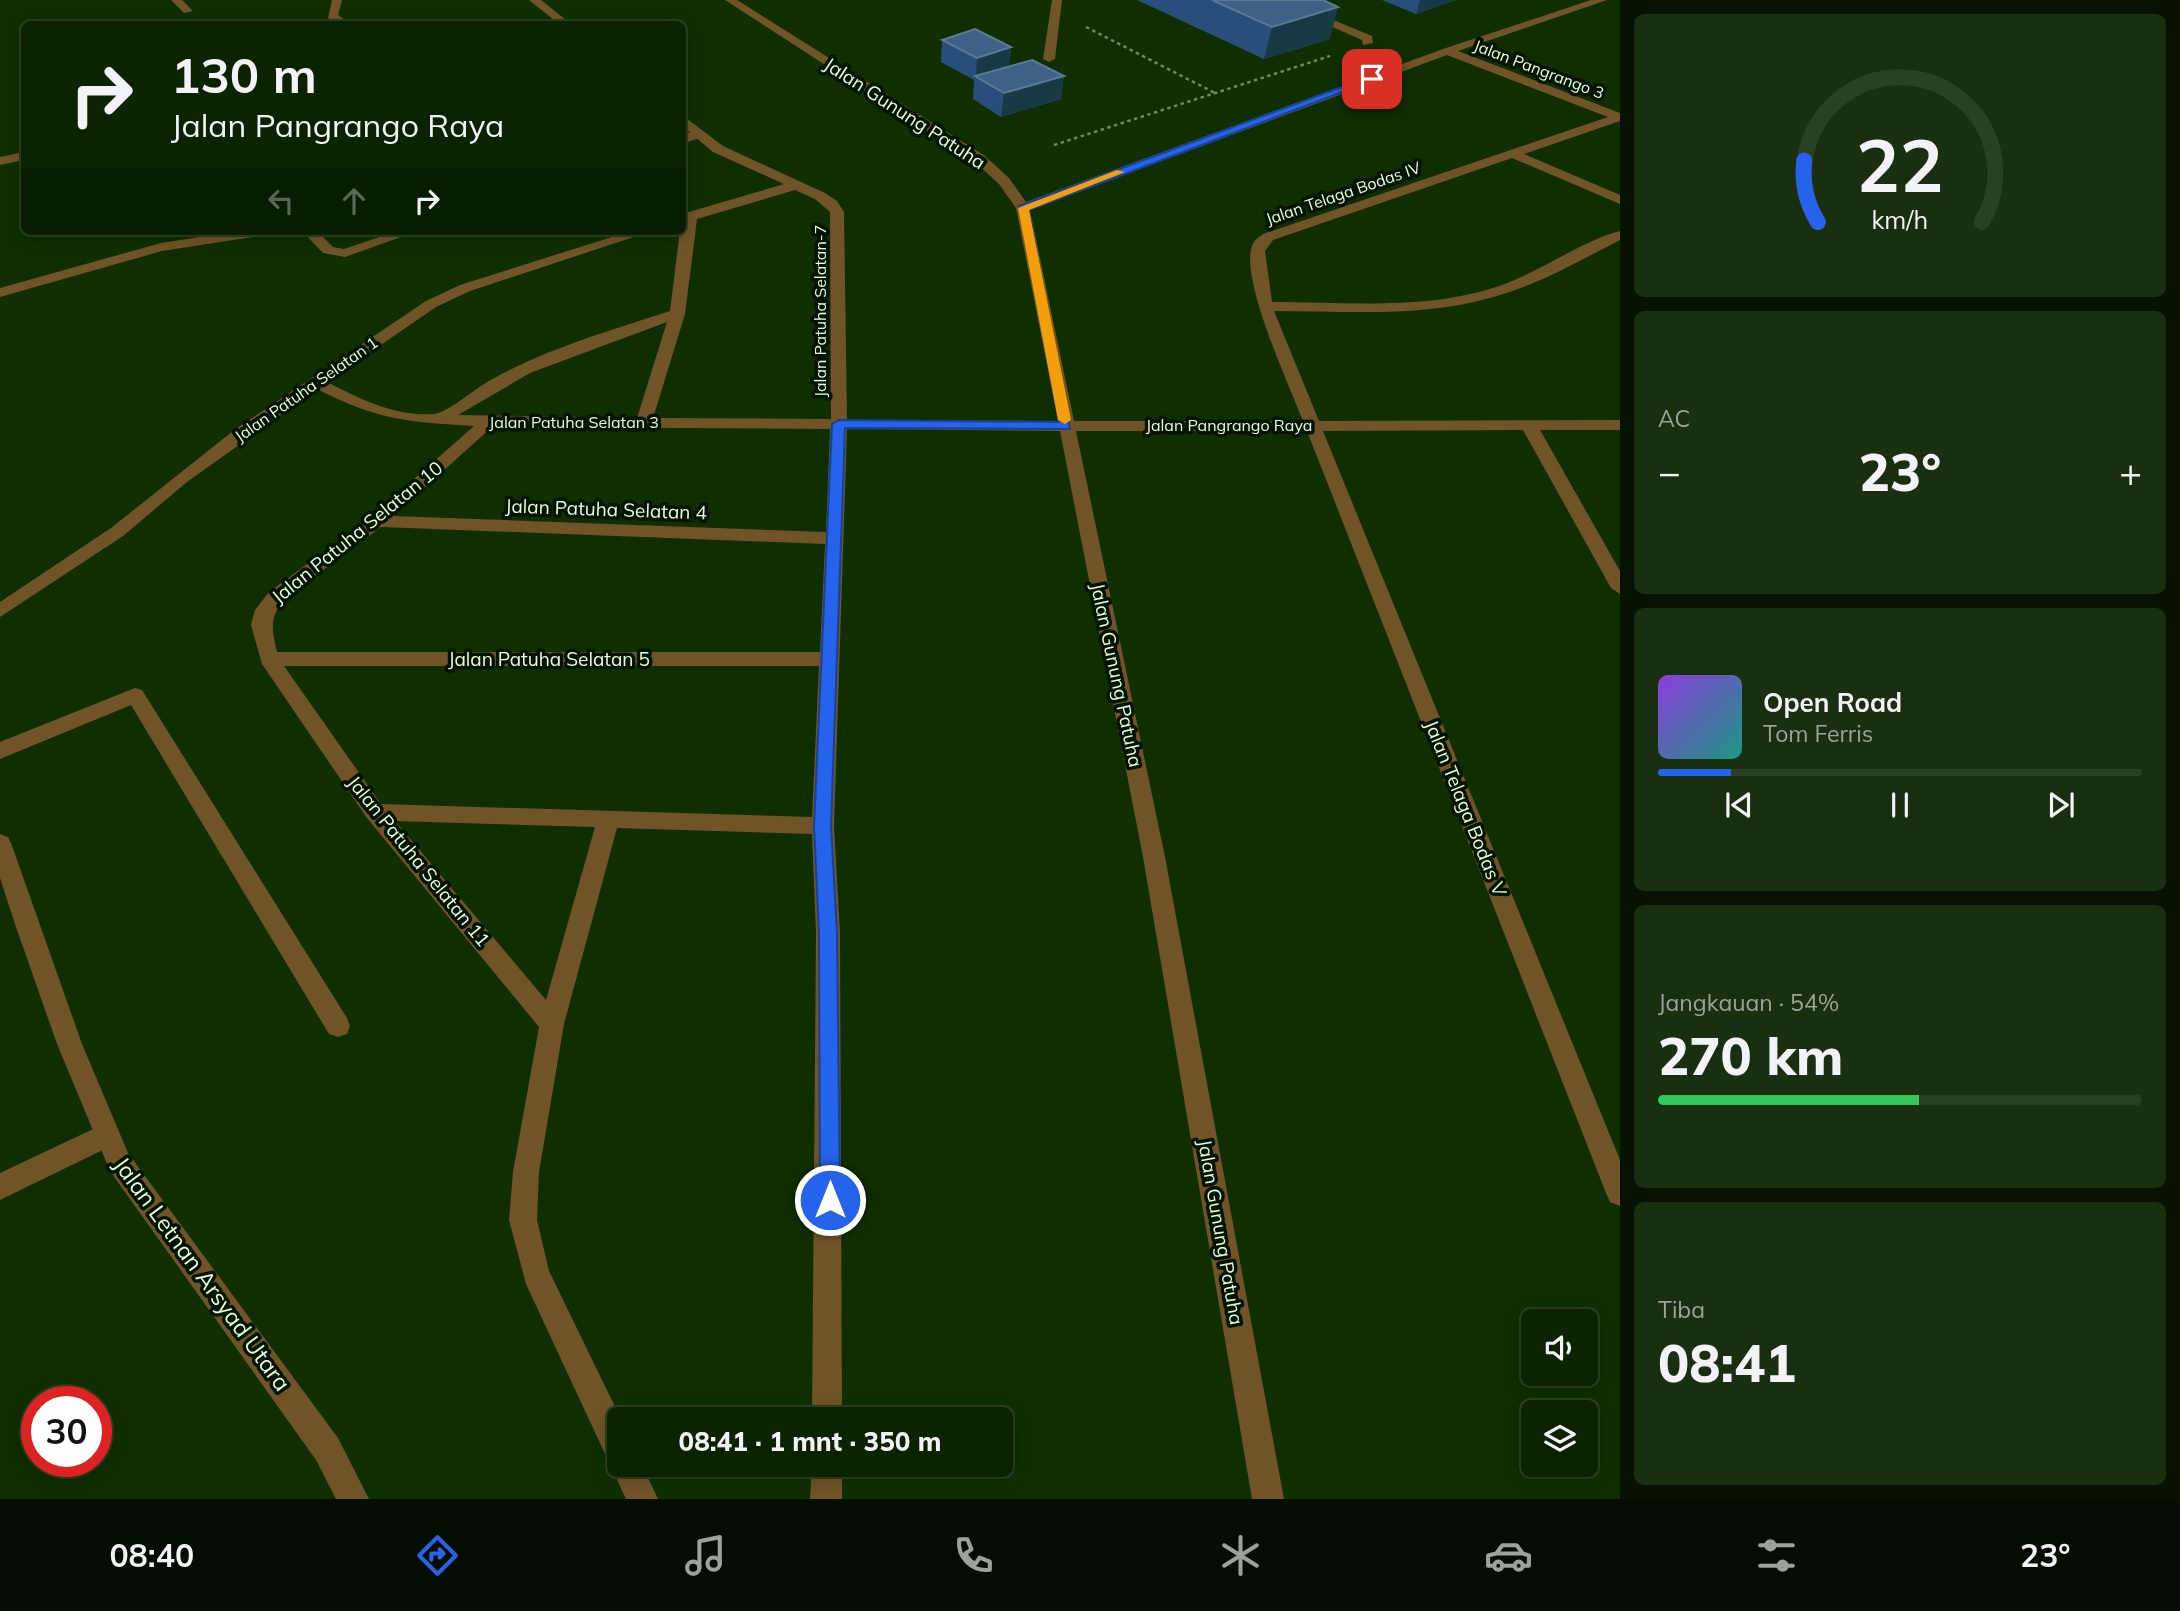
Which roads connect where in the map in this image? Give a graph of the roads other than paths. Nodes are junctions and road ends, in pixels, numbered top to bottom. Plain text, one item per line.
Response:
1 (176, 0) edge
2 (337, 0) edge
3 (534, 0) edge
4 (730, 0) edge
5 (1276, 0) edge
6 (1602, 0) edge
7 (1056, 4) edge
8 (188, 11) dead end
9 (341, 21) edge
10 (557, 21) edge
11 (1367, 43) road end
12 (1447, 51) junction
13 (1049, 59) dead end
14 (1620, 117) edge
15 (686, 124) edge
16 (698, 134) junction
17 (686, 138) edge
18 (1511, 153) junction
19 (21, 157) edge
20 (0, 161) edge
21 (796, 184) junction
22 (1620, 200) edge
23 (1023, 208) junction
24 (686, 218) edge
25 (240, 235) edge
26 (313, 235) edge
27 (399, 235) edge
28 (632, 235) edge
29 (684, 235) edge
30 (1620, 235) edge
31 (0, 293) edge
32 (1265, 306) junction
33 (677, 314) junction
34 (317, 383) junction
35 (439, 420) junction
36 (488, 422) junction
37 (644, 422) junction
38 (839, 424) junction
39 (1313, 424) junction
40 (1620, 425) edge
41 (1066, 426) junction
42 (1529, 426) junction
43 (377, 521) junction
44 (832, 538) junction
45 (1620, 588) edge
46 (0, 611) edge
47 (268, 659) junction
48 (830, 659) junction
49 (0, 751) edge
50 (375, 812) junction
51 (608, 819) junction
52 (823, 826) junction
53 (0, 843) edge
54 (552, 1024) junction
55 (338, 1026) dead end
56 (106, 1135) junction
57 (0, 1187) edge
58 (1620, 1193) edge
59 (827, 1407) edge
60 (607, 1424) edge
61 (632, 1477) edge
62 (827, 1477) edge
63 (353, 1499) edge
64 (642, 1499) edge
65 (826, 1499) edge
66 (1268, 1499) edge

1 - 8 street
2 - 9 street
3 - 10 street
4 - 23 street, Jalan Gunung Patuha
5 - 11 street
6 - 12 street
7 - 13 street
12 - 14 street, Jalan Pangrango 3
12 - 23 street
14 - 18 street, Jalan Telaga Bodas IV
15 - 16 street, Jalan Patuha Selatan-7
16 - 17 street
16 - 21 street, Jalan Patuha Selatan-7
18 - 22 street
18 - 32 street, Jalan Telaga Bodas IV
19 - 20 street
21 - 24 street
21 - 38 street, Jalan Patuha Selatan-7
23 - 41 street, Jalan Gunung Patuha
25 - 31 street
26 - 27 street
28 - 34 street, Jalan Patuha Selatan 1
29 - 33 street
30 - 32 street
32 - 39 street, Jalan Telaga Bodas IV
33 - 35 street
33 - 37 street
34 - 35 street, Jalan Patuha Selatan 3
34 - 46 street, Jalan Patuha Selatan 1
35 - 36 street, Jalan Patuha Selatan 3
36 - 37 street, Jalan Patuha Selatan 3
36 - 43 street, Jalan Patuha Selatan 10
37 - 38 street, Jalan Patuha Selatan 3
38 - 41 street, Jalan Pangrango Raya
38 - 44 street
39 - 41 street, Jalan Pangrango Raya
39 - 42 street, Jalan Pangrango Raya
39 - 58 street, Jalan Telaga Bodas V
40 - 42 street, Jalan Pangrango Raya
41 - 66 street, Jalan Gunung Patuha
42 - 45 street
43 - 44 street, Jalan Patuha Selatan 4
43 - 47 street, Jalan Patuha Selatan 10
44 - 48 street
47 - 48 street, Jalan Patuha Selatan 5
47 - 50 street, Jalan Patuha Selatan 11
48 - 52 street
49 - 55 street
50 - 51 street
50 - 54 street, Jalan Patuha Selatan 11
51 - 52 street
51 - 54 street
52 - 59 street
53 - 56 street, Jalan Letnan Arsyad Utara
54 - 60 street
56 - 57 street
56 - 63 street, Jalan Letnan Arsyad Utara
61 - 64 street
62 - 65 street

